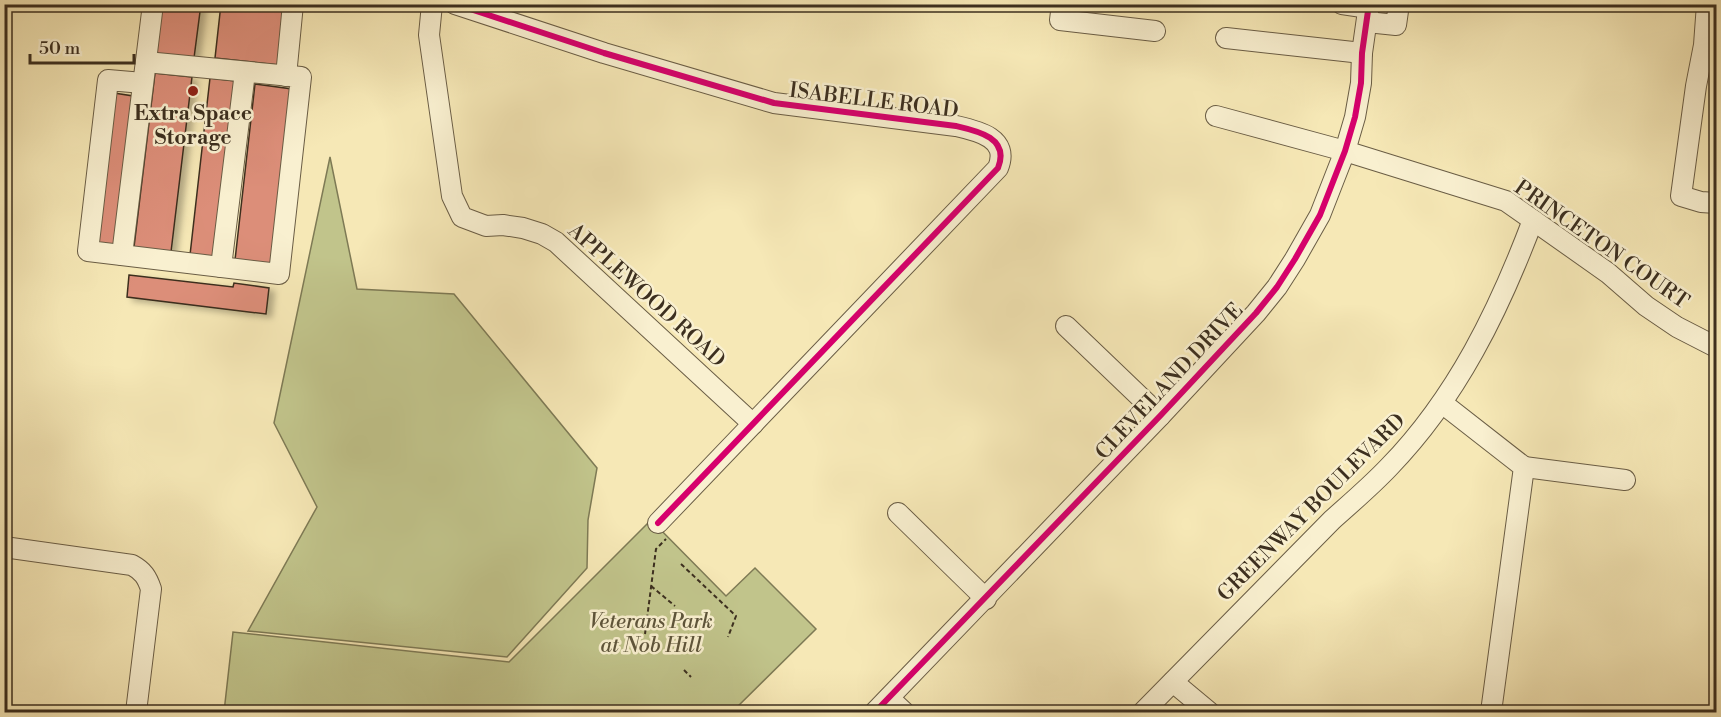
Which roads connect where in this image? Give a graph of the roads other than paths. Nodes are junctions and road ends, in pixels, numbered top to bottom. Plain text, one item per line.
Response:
1 (153, 4) edge
2 (293, 4) edge
3 (432, 4) edge
4 (455, 4) edge
5 (1062, 4) edge
6 (1342, 4) edge
7 (1399, 4) edge
8 (1707, 4) edge
9 (1368, 11) edge
10 (1155, 32) dead end
11 (1226, 38) dead end
12 (1362, 53) junction
13 (146, 62) junction
14 (245, 72) junction
15 (286, 76) junction
16 (143, 84) junction
17 (1216, 116) dead end
18 (1345, 152) junction
19 (1716, 203) edge
20 (1533, 220) junction
21 (122, 255) junction
22 (221, 267) junction
23 (1066, 326) dead end
24 (1716, 347) edge
25 (1442, 403) junction
26 (1160, 416) junction
27 (753, 424) junction
28 (1524, 467) junction
29 (1625, 480) dead end
30 (898, 513) dead end
31 (663, 530) road end
32 (4, 547) edge
33 (986, 599) junction
34 (1173, 682) junction
35 (889, 698) junction
36 (136, 712) edge
37 (875, 712) edge
38 (904, 712) edge
39 (1143, 712) edge
40 (1209, 712) edge
41 (1491, 712) edge

1 - 13 street
2 - 15 street
3 - 27 street, APPLEWOOD ROAD
4 - 27 street, ISABELLE ROAD
5 - 10 street
6 - 9 street
7 - 9 street
8 - 19 street
9 - 12 street, CLEVELAND DRIVE
11 - 12 street
12 - 18 street, CLEVELAND DRIVE
13 - 14 street
13 - 16 street
14 - 15 street
14 - 22 street
15 - 22 street
16 - 21 street
16 - 21 street
17 - 18 street, PRINCETON COURT
18 - 20 street, PRINCETON COURT
18 - 26 street, CLEVELAND DRIVE
20 - 24 street, PRINCETON COURT
20 - 25 street, GREENWAY BOULEVARD
21 - 22 street
23 - 26 street
25 - 28 street
25 - 34 street, GREENWAY BOULEVARD
26 - 33 street, CLEVELAND DRIVE
27 - 31 street, ISABELLE ROAD
28 - 29 street
28 - 41 street
30 - 33 street
32 - 36 street
33 - 35 street, CLEVELAND DRIVE
34 - 39 street, GREENWAY BOULEVARD
34 - 40 street
35 - 37 street, CLEVELAND DRIVE
35 - 38 street

